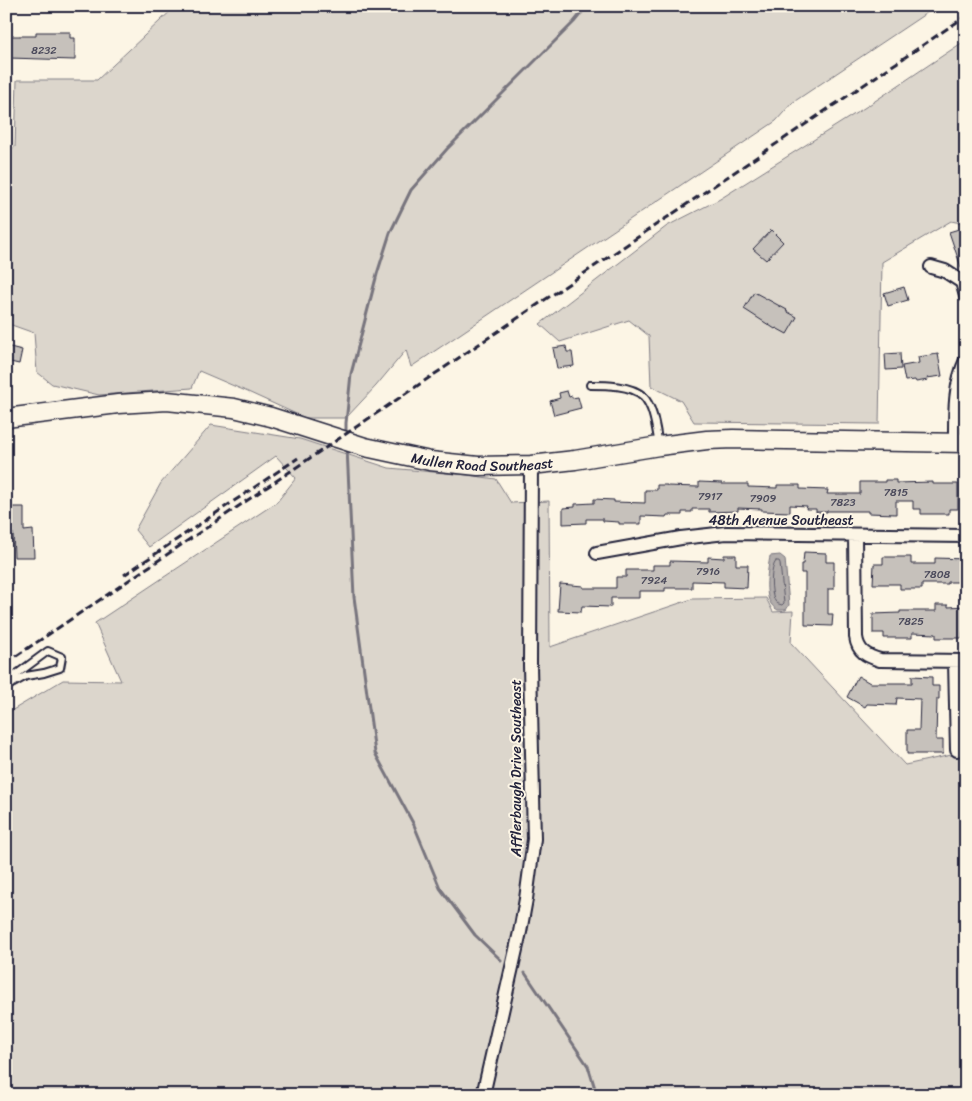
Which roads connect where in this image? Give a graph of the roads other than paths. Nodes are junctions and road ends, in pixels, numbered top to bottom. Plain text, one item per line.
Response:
1 (931, 267) dead end
2 (966, 296) edge
3 (966, 360) edge
4 (590, 385) dead end
5 (6, 418) edge
6 (960, 442) edge
7 (659, 446) junction
8 (531, 466) junction
9 (855, 535) junction
10 (966, 536) edge
11 (597, 553) dead end
12 (961, 661) edge
13 (6, 682) edge
14 (6, 687) edge
15 (957, 750) dead end
16 (483, 1095) edge

1 - 2 street
3 - 6 street
4 - 7 lane
5 - 8 street, Mullen Road Southeast
6 - 7 street, Mullen Road Southeast
7 - 8 street, Mullen Road Southeast
8 - 16 street, Afflerbaugh Drive Southeast
9 - 10 street, 48th Avenue Southeast
9 - 11 street, 48th Avenue Southeast
9 - 12 street
12 - 15 street
13 - 14 lane

